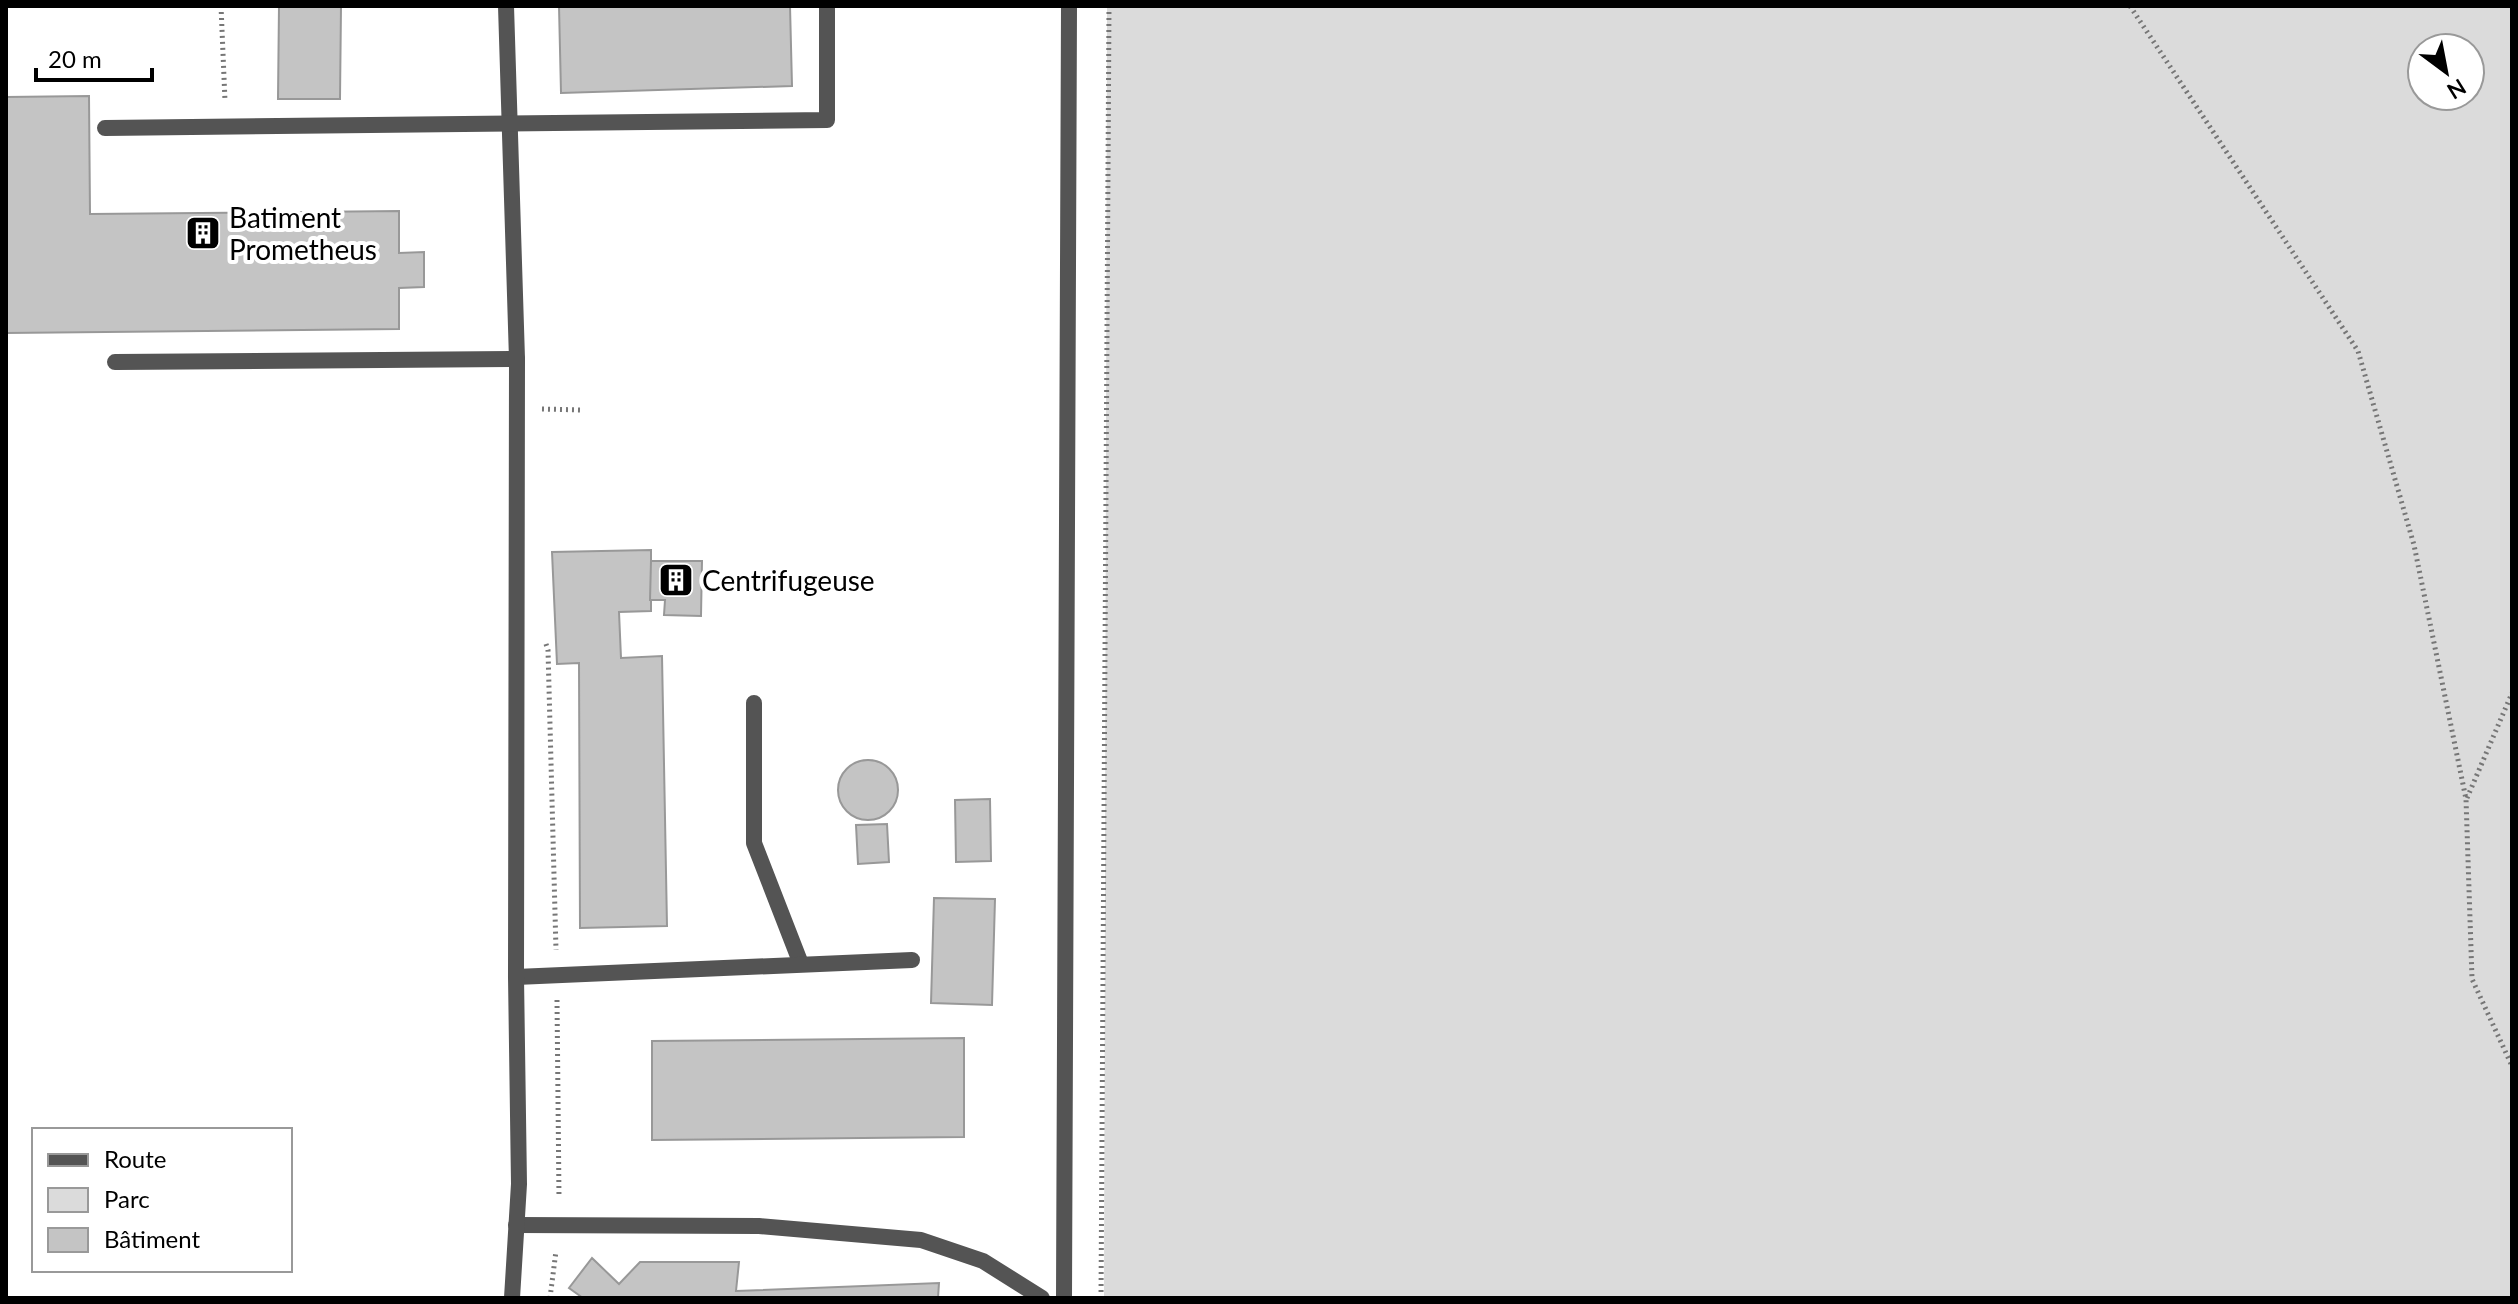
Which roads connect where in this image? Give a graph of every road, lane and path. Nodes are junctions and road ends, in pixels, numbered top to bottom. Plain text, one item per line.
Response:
1 (221, 6) edge
2 (506, 6) edge
3 (827, 6) edge
4 (1069, 6) edge
5 (1109, 6) edge
6 (2130, 6) edge
7 (510, 125) junction
8 (226, 127) junction
9 (105, 128) dead end
10 (517, 359) junction
11 (115, 362) dead end
12 (543, 637) dead end
13 (2512, 693) edge
14 (754, 703) dead end
15 (2466, 799) junction
16 (912, 960) dead end
17 (801, 964) junction
18 (557, 975) junction
19 (516, 977) junction
20 (2512, 1066) edge
21 (516, 1225) junction
22 (559, 1226) junction
23 (512, 1298) edge
24 (550, 1298) edge
25 (1042, 1298) edge
26 (1064, 1298) edge
27 (1101, 1298) edge

1 - 8 path
2 - 7 street
3 - 7 street
4 - 26 street
5 - 27 path
6 - 15 path
7 - 8 street
7 - 10 street
8 - 9 street
10 - 11 street
10 - 19 street
12 - 18 path
13 - 15 path
14 - 17 street
15 - 20 path
16 - 17 street
17 - 18 street
18 - 19 street
18 - 22 path
19 - 21 street
21 - 22 street
21 - 23 street
22 - 24 path
22 - 25 street

